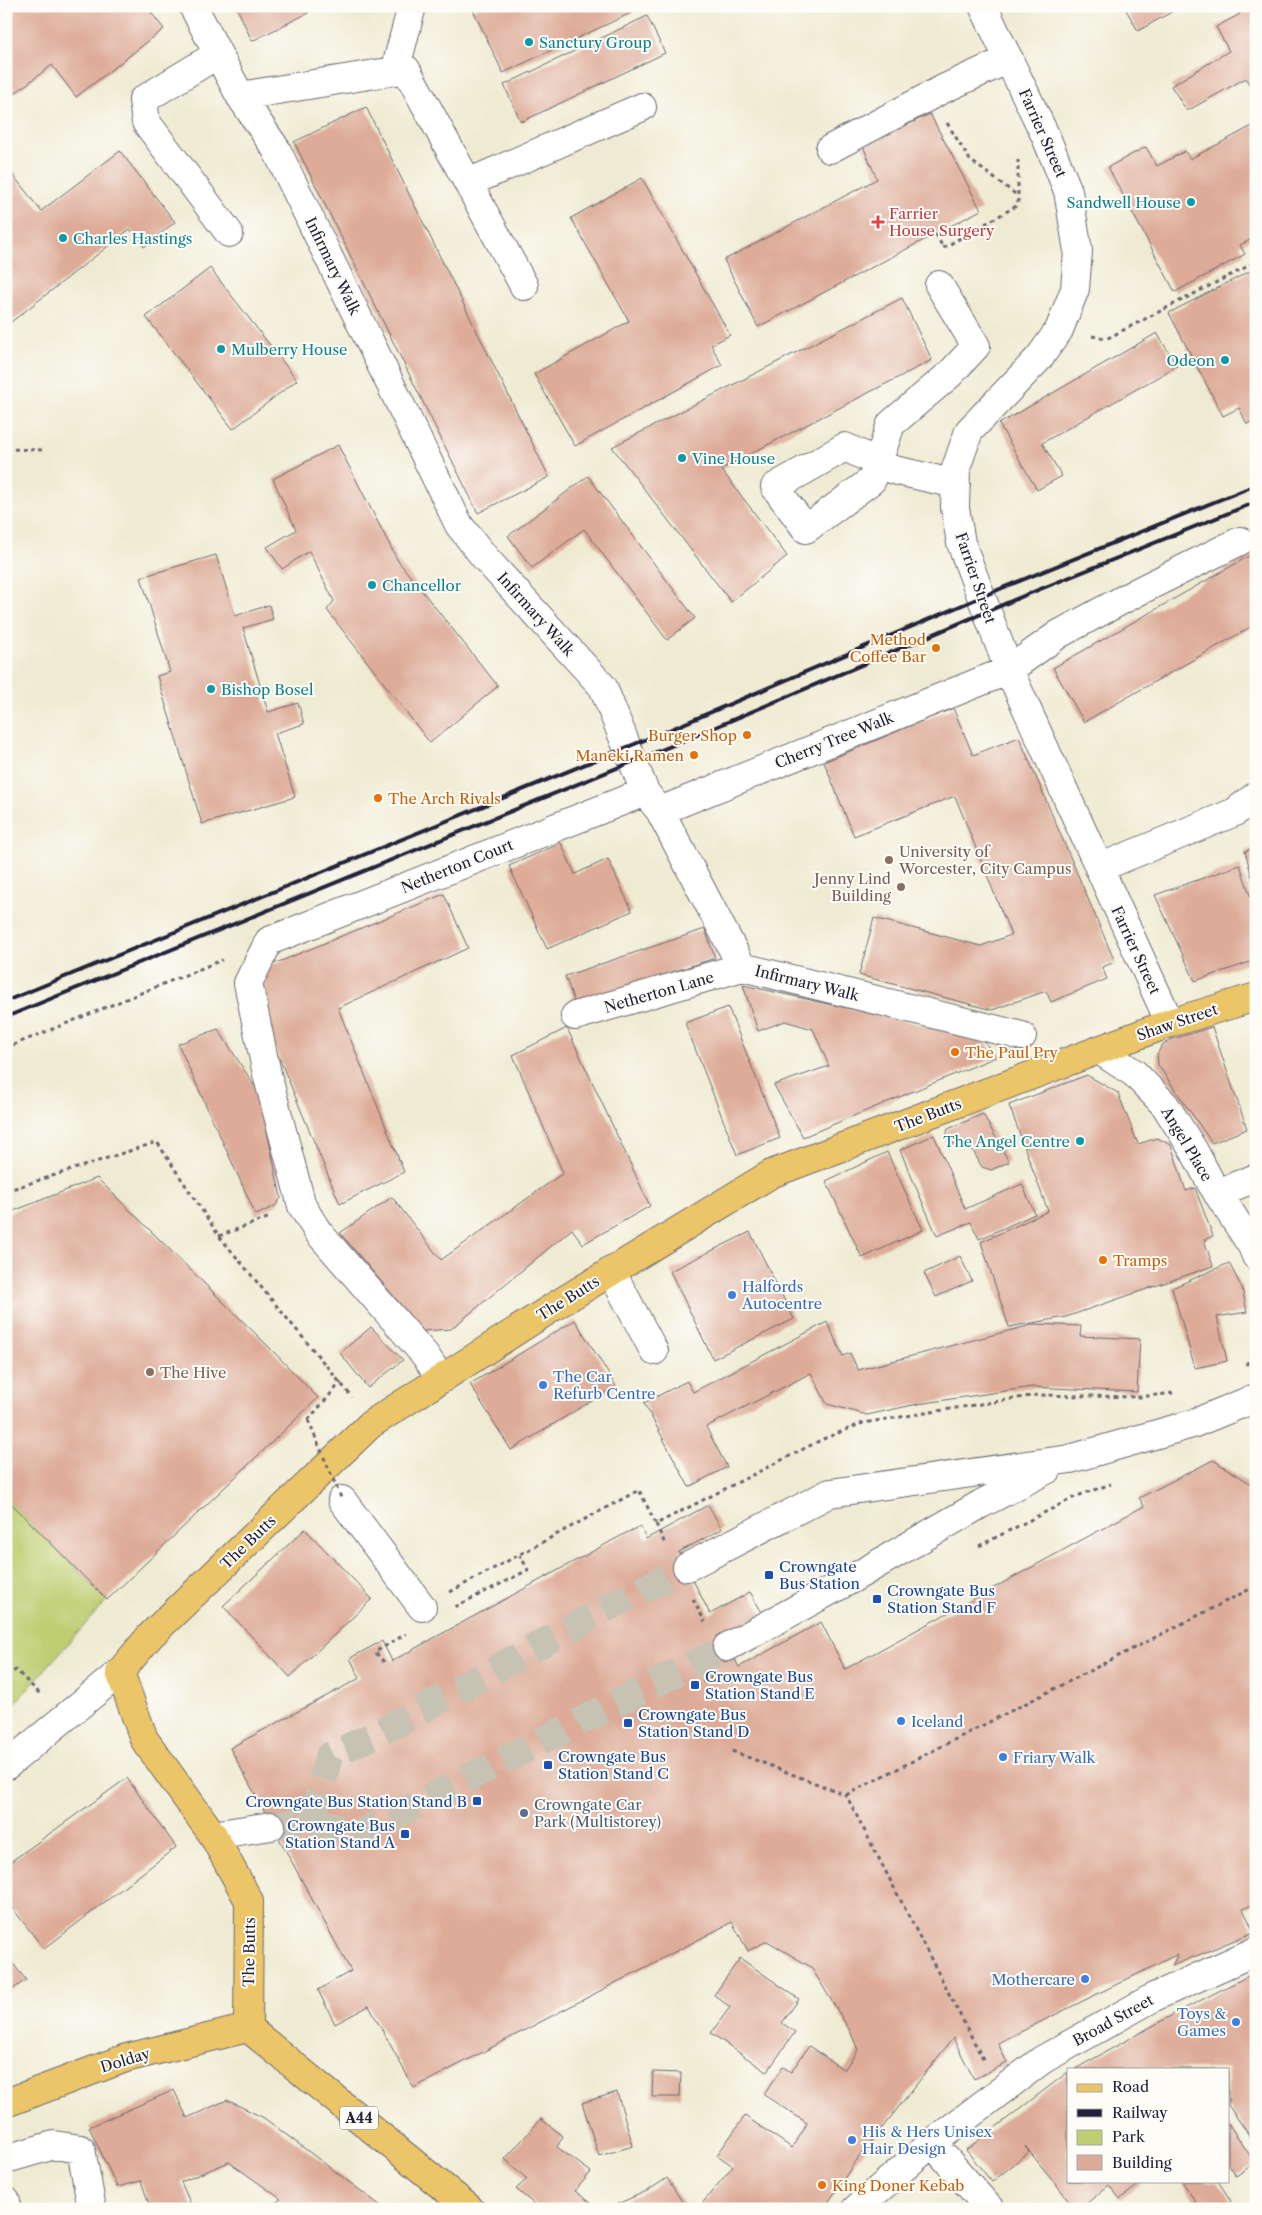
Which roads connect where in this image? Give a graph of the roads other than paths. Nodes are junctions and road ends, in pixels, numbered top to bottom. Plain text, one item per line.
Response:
1 (192, 6) edge
2 (412, 6) edge
3 (983, 6) edge
4 (218, 54) junction
5 (1009, 59) junction
6 (395, 71) junction
7 (240, 96) junction
8 (642, 107) dead end
9 (830, 149) dead end
10 (468, 183) junction
11 (229, 233) dead end
12 (939, 285) dead end
13 (524, 286) dead end
14 (956, 484) junction
15 (1240, 541) dead end
16 (1009, 670) junction
17 (1256, 796) edge
18 (653, 801) junction
19 (1099, 868) junction
20 (742, 967) junction
21 (1256, 996) edge
22 (575, 1016) dead end
23 (1170, 1023) junction
24 (1022, 1036) dead end
25 (1099, 1050) junction
26 (1256, 1178) edge
27 (1217, 1193) junction
28 (1256, 1256) edge
29 (611, 1271) junction
30 (654, 1351) dead end
31 (441, 1379) junction
32 (1256, 1398) edge
33 (1070, 1459) junction
34 (342, 1500) road end
35 (688, 1579) tunnel mouth
36 (422, 1607) dead end
37 (727, 1647) tunnel mouth
38 (120, 1672) junction
39 (6, 1766) edge
40 (271, 1826) tunnel mouth
41 (213, 1836) junction
42 (1256, 1952) edge
43 (248, 2028) junction
44 (6, 2103) edge
45 (932, 2143) junction
46 (6, 2159) edge
47 (6, 2201) edge
48 (7, 2209) edge
49 (92, 2209) edge
50 (470, 2209) edge
51 (856, 2209) edge
52 (990, 2209) edge

1 - 4 street, Infirmary Walk
2 - 6 street
3 - 5 street, Farrier Street
4 - 7 street, Infirmary Walk
4 - 11 street
5 - 9 street
5 - 14 street, Farrier Street
6 - 7 street
6 - 10 street
7 - 18 street, Infirmary Walk
8 - 10 street
10 - 13 street
12 - 14 street
14 - 16 street, Farrier Street
15 - 16 street, Cherry Tree Walk
16 - 18 street, Cherry Tree Walk
16 - 19 street, Farrier Street
17 - 19 street
18 - 20 street, Infirmary Walk
18 - 31 street, Netherton Court
19 - 23 street, Farrier Street
20 - 22 street, Netherton Lane
20 - 24 street, Infirmary Walk
21 - 23 main road, Shaw Street
23 - 25 main road, Shaw Street
25 - 27 street, Angel Place
25 - 29 main road, The Butts
26 - 27 street
27 - 28 street, Angel Place
29 - 30 street
29 - 31 main road, The Butts
31 - 38 main road, The Butts
32 - 33 street
33 - 35 street
33 - 37 street
34 - 36 street
38 - 39 street, The Butts
38 - 41 main road, The Butts
40 - 41 street
41 - 43 main road, The Butts
42 - 45 street, Broad Street
43 - 44 main road, Dolday
43 - 50 main road, A44
45 - 51 street, Broad Street
45 - 52 street
46 - 49 street
47 - 48 street

